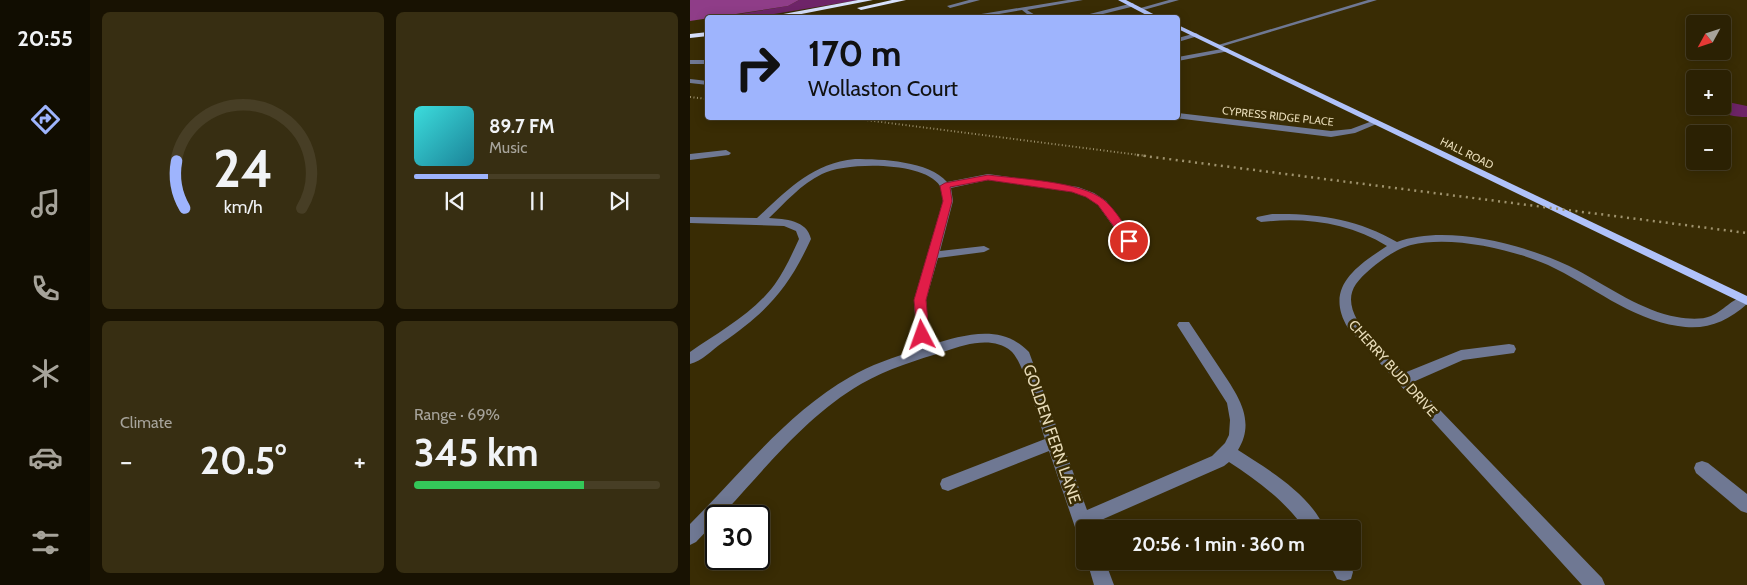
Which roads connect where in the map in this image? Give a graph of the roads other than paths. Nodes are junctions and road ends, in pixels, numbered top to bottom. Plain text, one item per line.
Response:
1 (870, 0) edge
2 (903, 0) edge
3 (1076, 0) edge
4 (1121, 0) edge
5 (1176, 0) edge
6 (1374, 0) edge
7 (974, 1) edge
8 (1132, 5) junction
9 (950, 6) dead end
10 (1140, 9) junction
11 (1026, 11) dead end
12 (992, 13) junction
13 (783, 15) edge
14 (824, 15) edge
15 (979, 15) edge
16 (1032, 15) edge
17 (1094, 15) edge
18 (1152, 15) edge
19 (705, 26) edge
20 (1180, 28) edge
21 (690, 29) edge
22 (705, 34) edge
23 (1196, 35) junction
24 (690, 36) edge
25 (1180, 39) edge
26 (1222, 48) junction
27 (1180, 58) edge
28 (690, 62) edge
29 (705, 62) edge
30 (690, 81) edge
31 (705, 83) edge
32 (1180, 116) edge
33 (1375, 123) junction
34 (726, 152) dead end
35 (690, 157) edge
36 (945, 186) junction
37 (1261, 219) dead end
38 (690, 220) edge
39 (759, 222) junction
40 (1129, 241) dead end
41 (1394, 246) junction
42 (984, 249) dead end
43 (933, 255) junction
44 (1746, 300) edge
45 (1184, 324) dead end
46 (1509, 349) dead end
47 (924, 353) junction
48 (690, 359) edge
49 (1402, 380) junction
50 (1055, 442) junction
51 (1229, 453) junction
52 (1702, 468) dead end
53 (948, 484) dead end
54 (1747, 505) edge
55 (1081, 520) edge
56 (1094, 520) edge
57 (1309, 520) edge
58 (690, 536) edge
59 (1099, 570) edge
60 (1104, 585) edge
61 (1595, 585) edge

1 - 13 highway
2 - 14 highway
3 - 12 street
4 - 8 main road
5 - 10 street
6 - 26 street
7 - 9 street
7 - 12 street
8 - 10 main road
8 - 17 street
10 - 18 main road
11 - 16 street
12 - 15 street
19 - 21 highway
20 - 23 main road, HALL ROAD
22 - 24 highway
23 - 25 street
23 - 26 main road, HALL ROAD
26 - 27 street
26 - 33 main road, HALL ROAD
28 - 29 street
30 - 31 street
32 - 33 street, CYPRESS RIDGE PLACE
33 - 44 main road, HALL ROAD
34 - 35 street
36 - 39 street
36 - 40 street
36 - 43 street
37 - 41 street
38 - 39 street
39 - 48 street
41 - 44 street, CHERRY BUD DRIVE
41 - 49 street, CHERRY BUD DRIVE
42 - 43 street
43 - 47 street
45 - 51 street
46 - 49 street
47 - 50 street, GOLDEN FERN LANE
47 - 58 street
49 - 61 street, CHERRY BUD DRIVE
50 - 53 street
50 - 55 street, GOLDEN FERN LANE
51 - 56 street
51 - 57 street
52 - 54 street
59 - 60 street

